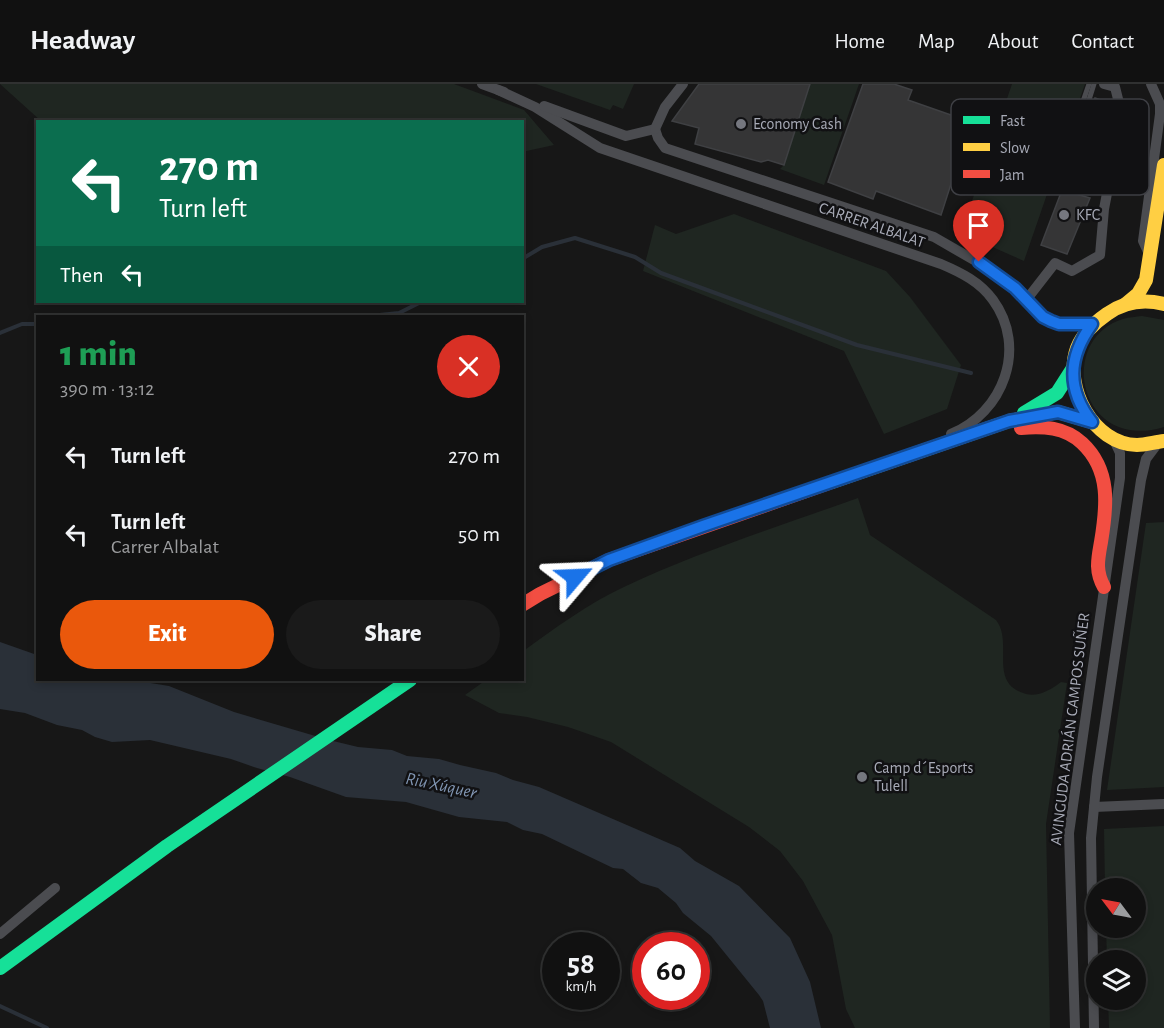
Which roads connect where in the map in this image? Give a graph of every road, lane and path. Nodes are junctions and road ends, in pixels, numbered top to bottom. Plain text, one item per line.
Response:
1 (482, 84) edge
2 (683, 84) edge
3 (1089, 84) edge
4 (1094, 84) edge
5 (1104, 84) edge
6 (1151, 84) edge
7 (498, 90) junction
8 (1084, 99) edge
9 (1089, 99) edge
10 (1118, 99) edge
11 (655, 129) junction
12 (1164, 165) edge
13 (1107, 195) edge
14 (1150, 258) junction
15 (1027, 299) junction
16 (1126, 304) junction
17 (1164, 304) edge
18 (1092, 324) junction
19 (1073, 368) junction
20 (1009, 421) junction
21 (1092, 422) junction
22 (1113, 438) junction
23 (1161, 442) edge
24 (899, 459) junction
25 (828, 483) junction
26 (1104, 586) junction
27 (524, 604) edge
28 (409, 681) edge
29 (1164, 804) edge
30 (1094, 807) junction
31 (55, 888) dead end
32 (0, 934) edge
33 (0, 969) edge
34 (1075, 1028) edge
35 (1094, 1028) edge

1 - 7 street, CARRER ALBALAT
2 - 11 street
3 - 8 lane
4 - 9 lane
5 - 10 street
6 - 14 street
7 - 11 street, CARRER ALBALAT
7 - 25 street, CARRER ALBALAT
11 - 15 street, CARRER ALBALAT
12 - 14 main road
13 - 15 street
14 - 16 main road
15 - 18 street, CARRER ALBALAT
16 - 17 main road
16 - 18 main road
18 - 19 main road
19 - 20 main road
19 - 21 main road
20 - 21 main road
20 - 24 main road
21 - 22 main road
22 - 23 main road
22 - 26 street, AVINGUDA ADRIÁN CAMPOS SUÑER
23 - 30 street, AVINGUDA ADRIÁN CAMPOS SUÑER
24 - 25 main road
24 - 26 main road
25 - 27 main road
26 - 34 street, AVINGUDA ADRIÁN CAMPOS SUÑER
28 - 33 main road
29 - 30 street
30 - 35 street, AVINGUDA ADRIÁN CAMPOS SUÑER
31 - 32 street

